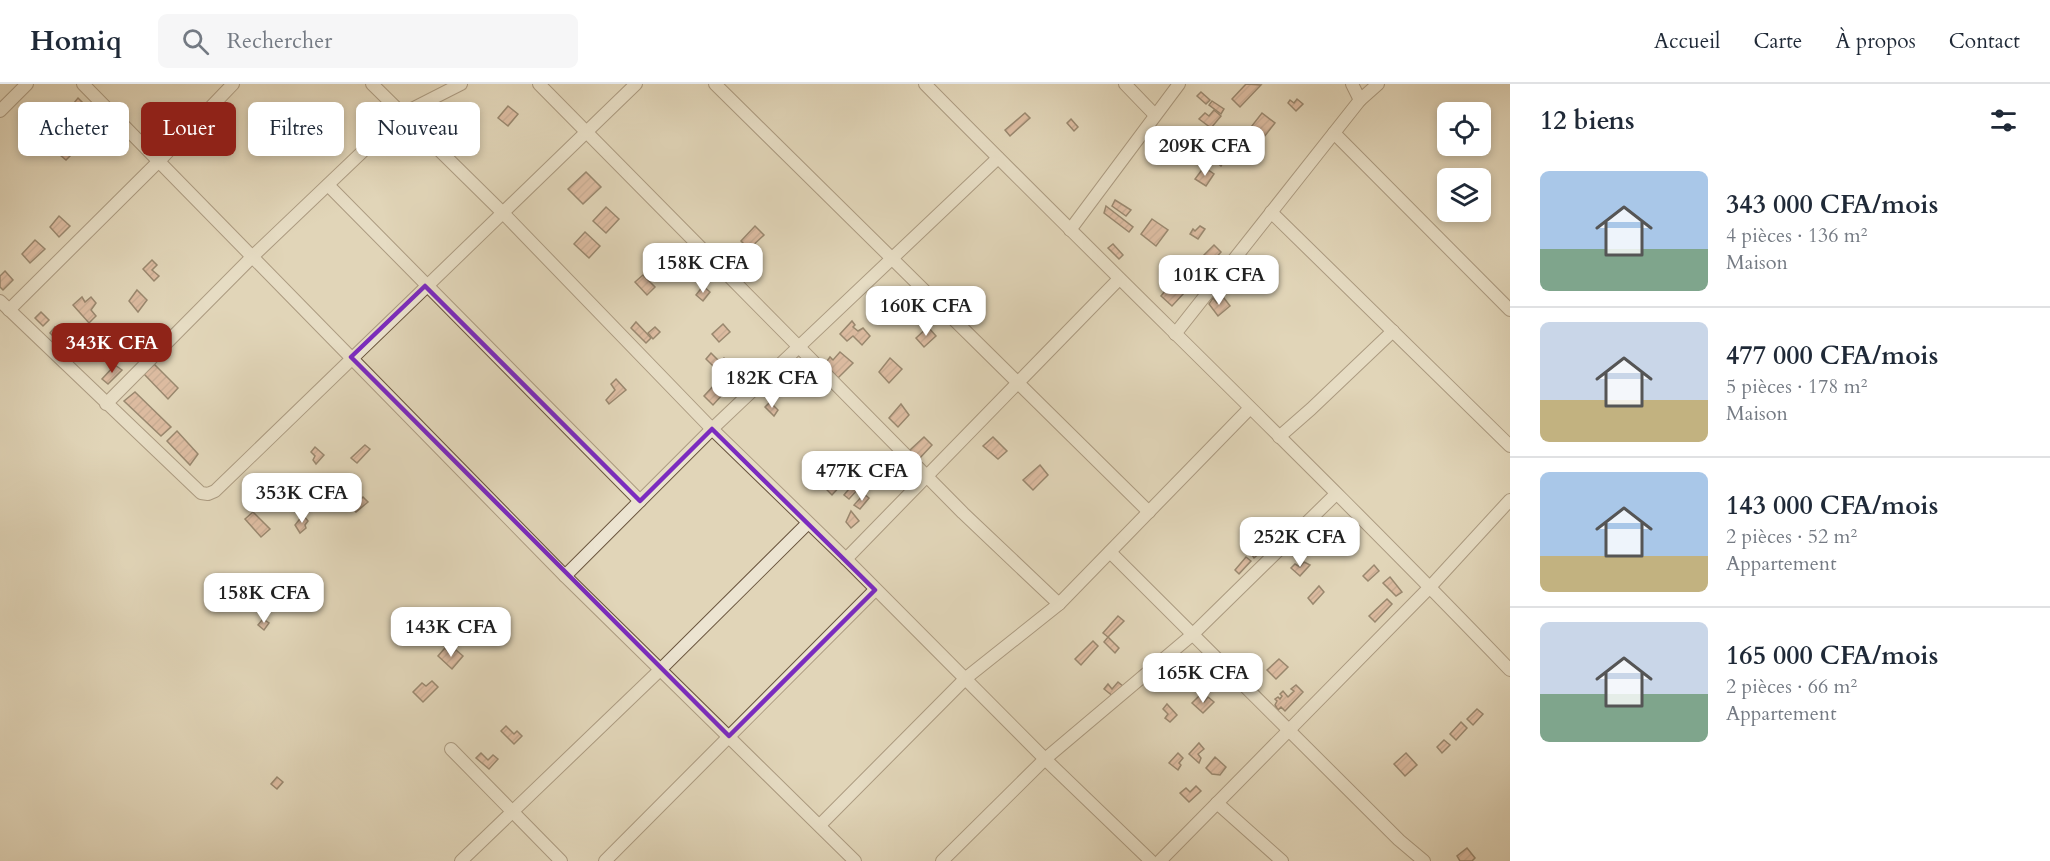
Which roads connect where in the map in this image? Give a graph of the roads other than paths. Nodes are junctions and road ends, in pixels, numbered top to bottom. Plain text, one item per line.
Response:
1 (27, 84) edge
2 (83, 84) edge
3 (372, 84) edge
4 (461, 84) edge
5 (539, 84) edge
6 (636, 84) edge
7 (715, 84) edge
8 (925, 84) edge
9 (1125, 84) edge
10 (1179, 84) edge
11 (1352, 84) edge
12 (1378, 84) edge
13 (230, 85) edge
14 (1360, 100) junction
15 (390, 102) edge
16 (426, 102) edge
17 (0, 111) edge
18 (1155, 115) junction
19 (586, 132) junction
20 (1334, 133) junction
21 (358, 156) edge
22 (445, 156) edge
23 (998, 158) junction
24 (159, 161) junction
25 (328, 185) junction
26 (1271, 212) junction
27 (503, 213) junction
28 (1070, 230) junction
29 (253, 256) junction
30 (892, 259) junction
31 (1119, 279) junction
32 (425, 286) junction
33 (5, 305) edge
34 (1510, 310) edge
35 (1393, 331) junction
36 (1175, 334) junction
37 (799, 346) junction
38 (351, 357) junction
39 (1017, 382) junction
40 (106, 404) junction
41 (1250, 408) junction
42 (712, 429) junction
43 (1279, 437) junction
44 (1510, 446) edge
45 (927, 476) junction
46 (1336, 494) junction
47 (1510, 500) edge
48 (640, 501) junction
49 (1149, 512) junction
50 (808, 523) junction
51 (1110, 552) junction
52 (846, 559) junction
53 (565, 576) junction
54 (1430, 587) junction
55 (875, 590) junction
56 (1059, 604) junction
57 (1192, 635) junction
58 (661, 669) junction
59 (1510, 670) edge
60 (966, 678) junction
61 (1288, 731) junction
62 (729, 736) junction
63 (451, 749) dead end
64 (1045, 759) junction
65 (1217, 803) junction
66 (513, 811) junction
67 (820, 825) junction
68 (461, 861) edge
69 (561, 861) edge
70 (605, 861) edge
71 (855, 861) edge
72 (942, 861) edge
73 (1151, 861) edge
74 (1160, 861) edge
75 (1282, 861) edge
76 (1424, 861) edge

1 - 17 street
2 - 24 street
3 - 15 street
4 - 16 street
5 - 19 street
6 - 19 street
7 - 30 street
8 - 23 street
9 - 18 street
10 - 18 street
11 - 14 street
12 - 14 street
13 - 24 street
14 - 20 street
18 - 28 street
19 - 27 street
19 - 37 street
20 - 26 street
20 - 34 street
21 - 25 street
22 - 27 street
23 - 28 street
23 - 30 street
24 - 29 street
24 - 33 street
25 - 29 street
25 - 32 street
26 - 35 street
26 - 36 street
27 - 32 street
27 - 42 street
28 - 31 street
29 - 38 street
29 - 40 street
30 - 37 street
30 - 39 street
31 - 36 street
31 - 39 street
32 - 38 street
32 - 48 street
33 - 40 street
35 - 43 street
35 - 44 street
36 - 41 street
37 - 42 street
37 - 45 street
38 - 40 street
38 - 53 street
39 - 45 street
39 - 49 street
41 - 43 street
41 - 49 street
42 - 48 street
42 - 50 street
43 - 46 street
45 - 52 street
45 - 56 street
46 - 54 street
46 - 57 street
47 - 54 street
48 - 53 street
49 - 51 street
50 - 52 street
50 - 58 street
51 - 56 street
51 - 57 street
52 - 55 street
53 - 58 street
54 - 59 street
54 - 61 street
55 - 60 street
55 - 62 street
56 - 60 street
57 - 61 street
57 - 64 street
58 - 62 street
58 - 66 street
60 - 64 street
60 - 67 street
61 - 65 street
61 - 76 street
62 - 67 street
62 - 70 street
63 - 66 street
64 - 72 street
64 - 73 street
65 - 74 street
65 - 75 street
66 - 68 street
66 - 69 street
67 - 71 street

